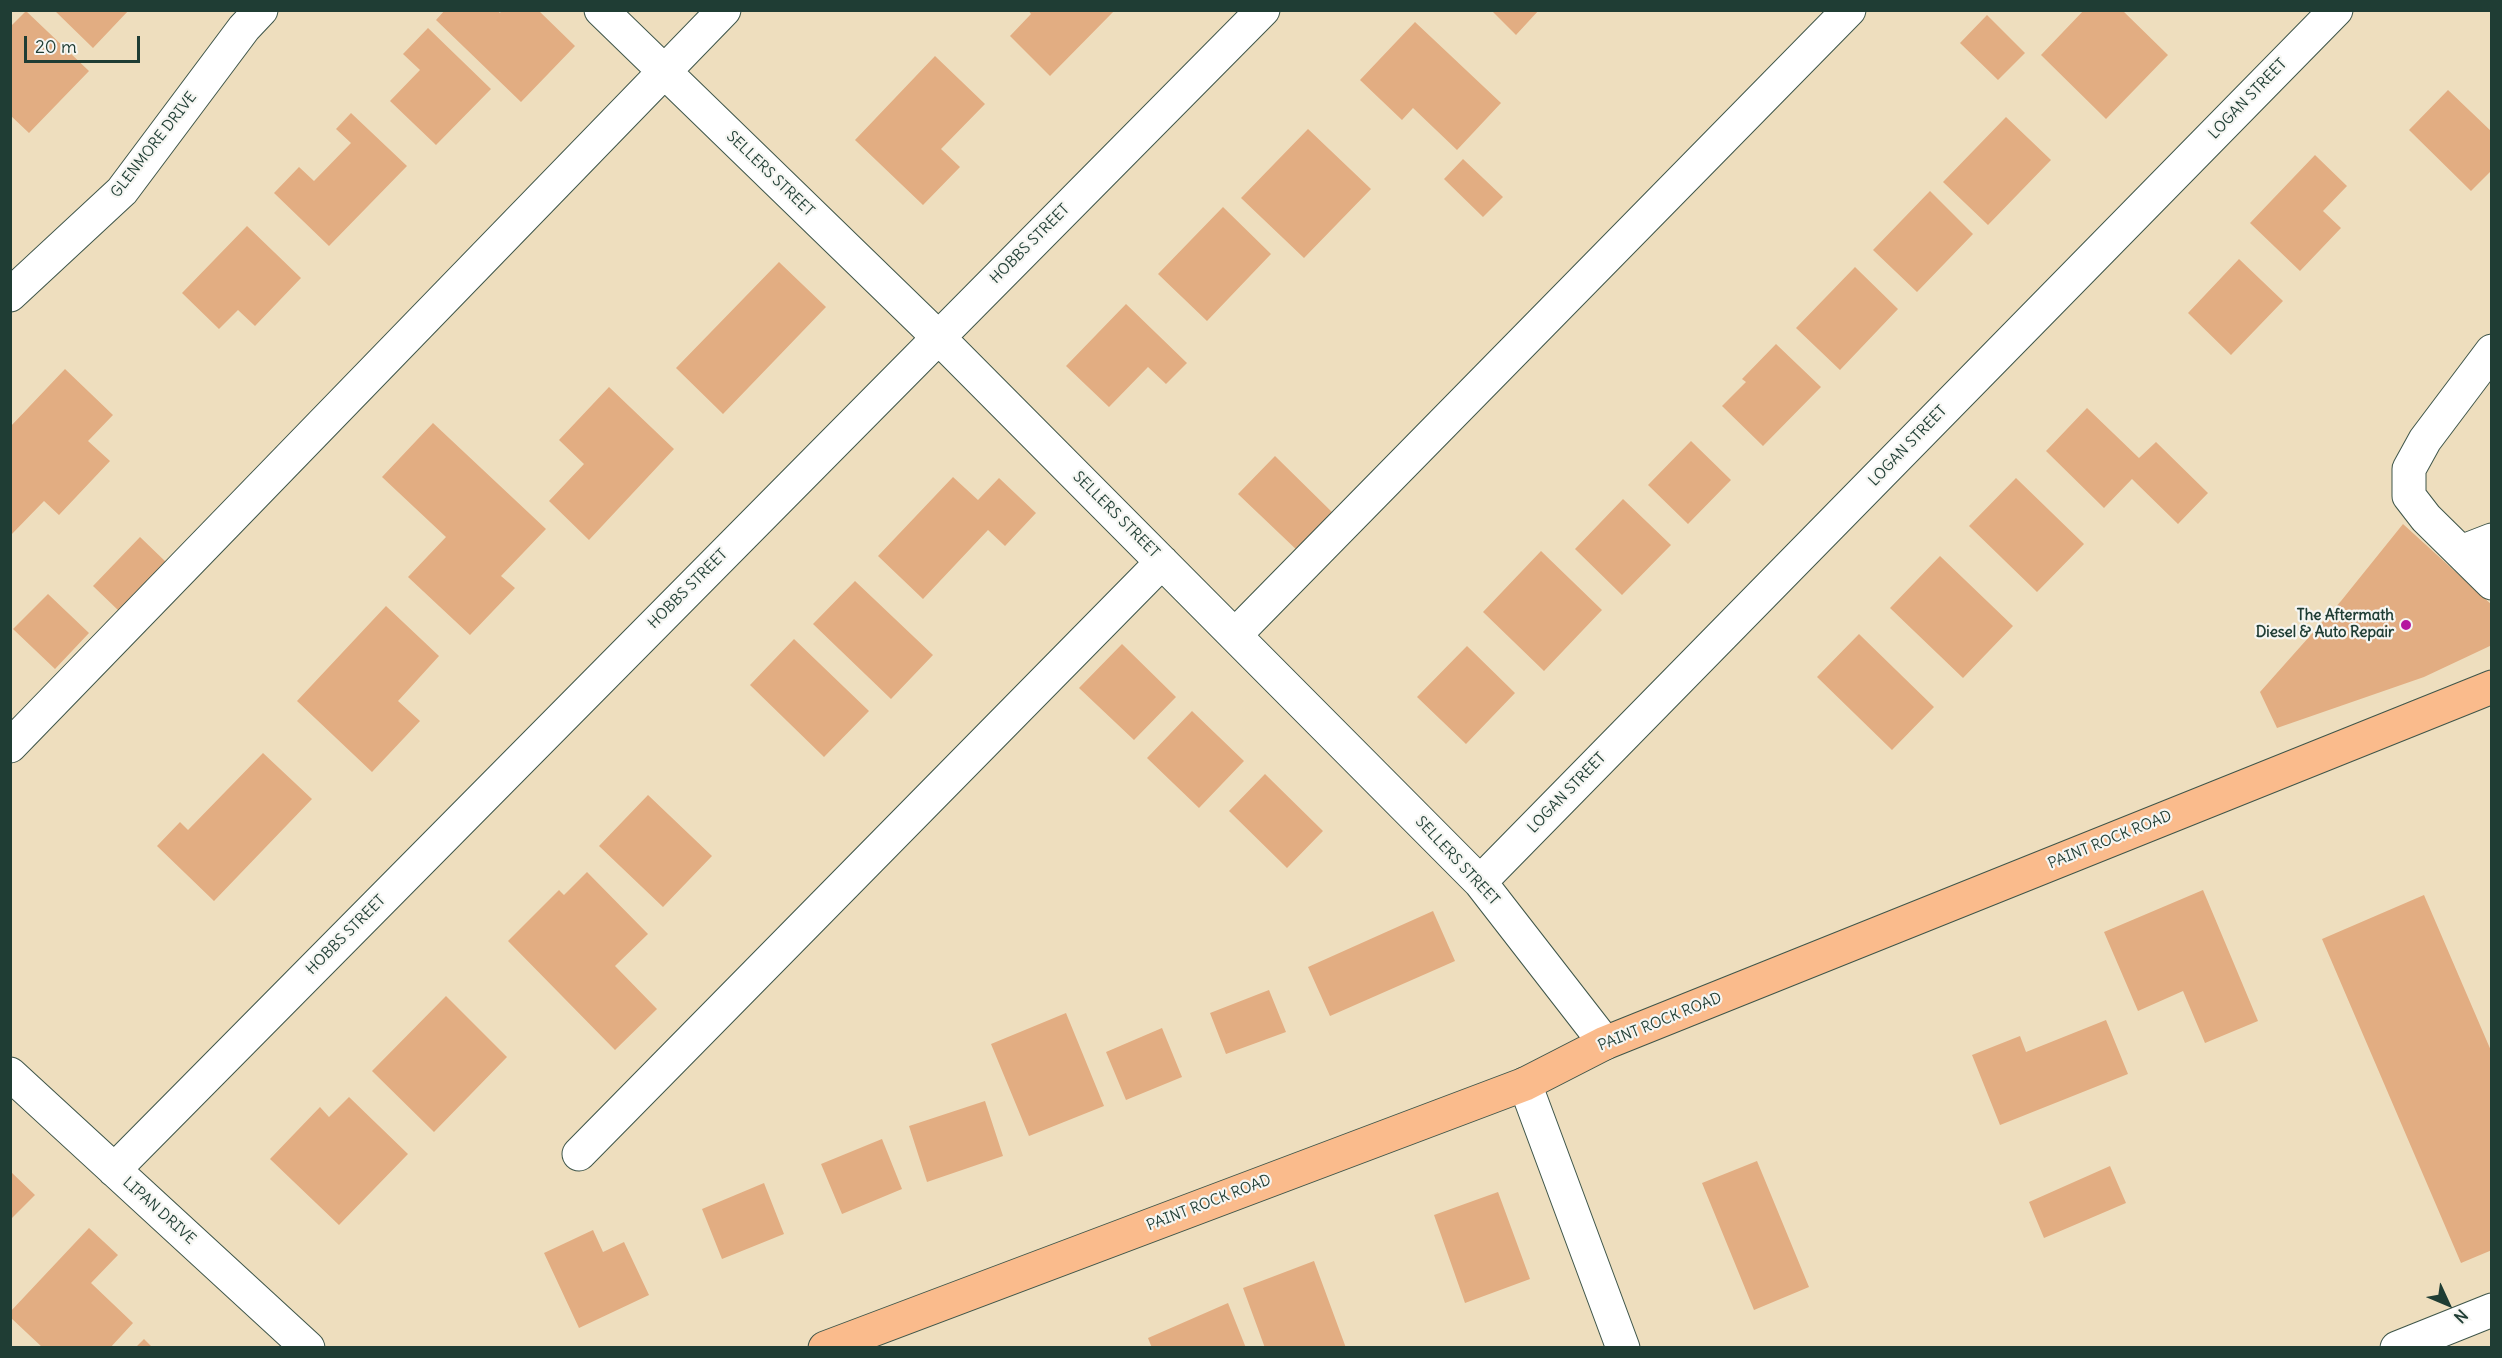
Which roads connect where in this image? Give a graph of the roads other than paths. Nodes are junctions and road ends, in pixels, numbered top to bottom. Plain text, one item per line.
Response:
1 (261, 10) edge
2 (601, 10) edge
3 (724, 10) edge
4 (1263, 10) edge
5 (1849, 10) edge
6 (2336, 10) edge
7 (664, 72) junction
8 (10, 295) edge
9 (938, 337) junction
10 (2492, 351) edge
11 (2492, 540) edge
12 (2461, 552) junction
13 (1162, 562) junction
14 (2492, 583) edge
15 (1235, 635) junction
16 (2492, 687) edge
17 (10, 746) edge
18 (1480, 882) junction
19 (1605, 1043) junction
20 (10, 1074) edge
21 (1525, 1084) junction
22 (579, 1154) dead end
23 (114, 1170) junction
24 (2492, 1310) edge
25 (308, 1347) edge
26 (825, 1347) edge
27 (1623, 1347) edge
28 (2397, 1347) edge

1 - 8 street, GLENMORE DRIVE
2 - 7 street, SELLERS STREET
3 - 7 street
4 - 9 street, HOBBS STREET
5 - 15 street
6 - 18 street, LOGAN STREET
7 - 9 street, SELLERS STREET
7 - 17 street
9 - 13 street, SELLERS STREET
9 - 23 street, HOBBS STREET
10 - 12 street
11 - 12 street
12 - 14 street
13 - 15 street, SELLERS STREET
13 - 22 street
15 - 18 street, SELLERS STREET
16 - 19 main road, PAINT ROCK ROAD
18 - 19 street, SELLERS STREET
19 - 21 main road, PAINT ROCK ROAD
20 - 23 street, LIPAN DRIVE
21 - 26 main road, PAINT ROCK ROAD
21 - 27 street
23 - 25 street, LIPAN DRIVE
24 - 28 street

